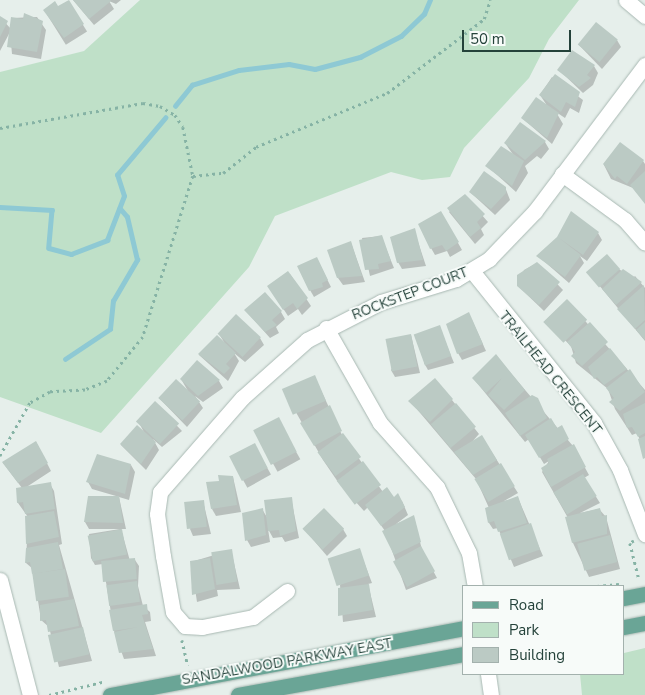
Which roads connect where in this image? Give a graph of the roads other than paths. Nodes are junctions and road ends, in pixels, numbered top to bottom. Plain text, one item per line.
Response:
1 (626, 0) edge
2 (645, 16) edge
3 (645, 65) edge
4 (562, 174) junction
5 (645, 243) edge
6 (472, 271) junction
7 (326, 328) junction
8 (641, 537) edge
9 (0, 580) edge
10 (475, 585) edge
11 (642, 587) edge
12 (287, 590) dead end
13 (625, 597) edge
14 (645, 623) edge
15 (625, 627) edge
16 (462, 628) edge
17 (462, 654) edge
18 (488, 675) edge
19 (30, 695) edge
20 (110, 695) edge
21 (238, 695) edge
22 (491, 695) edge

1 - 2 street
3 - 4 street, ROCKSTEP COURT
4 - 5 street
4 - 6 street, ROCKSTEP COURT
6 - 7 street, ROCKSTEP COURT
6 - 8 street, TRAILHEAD CRESCENT
7 - 10 street
7 - 12 street, ROCKSTEP COURT
9 - 19 street
11 - 13 main road
14 - 15 main road
16 - 20 main road, SANDALWOOD PARKWAY EAST
17 - 21 main road, SANDALWOOD PARKWAY EAST
18 - 22 street

